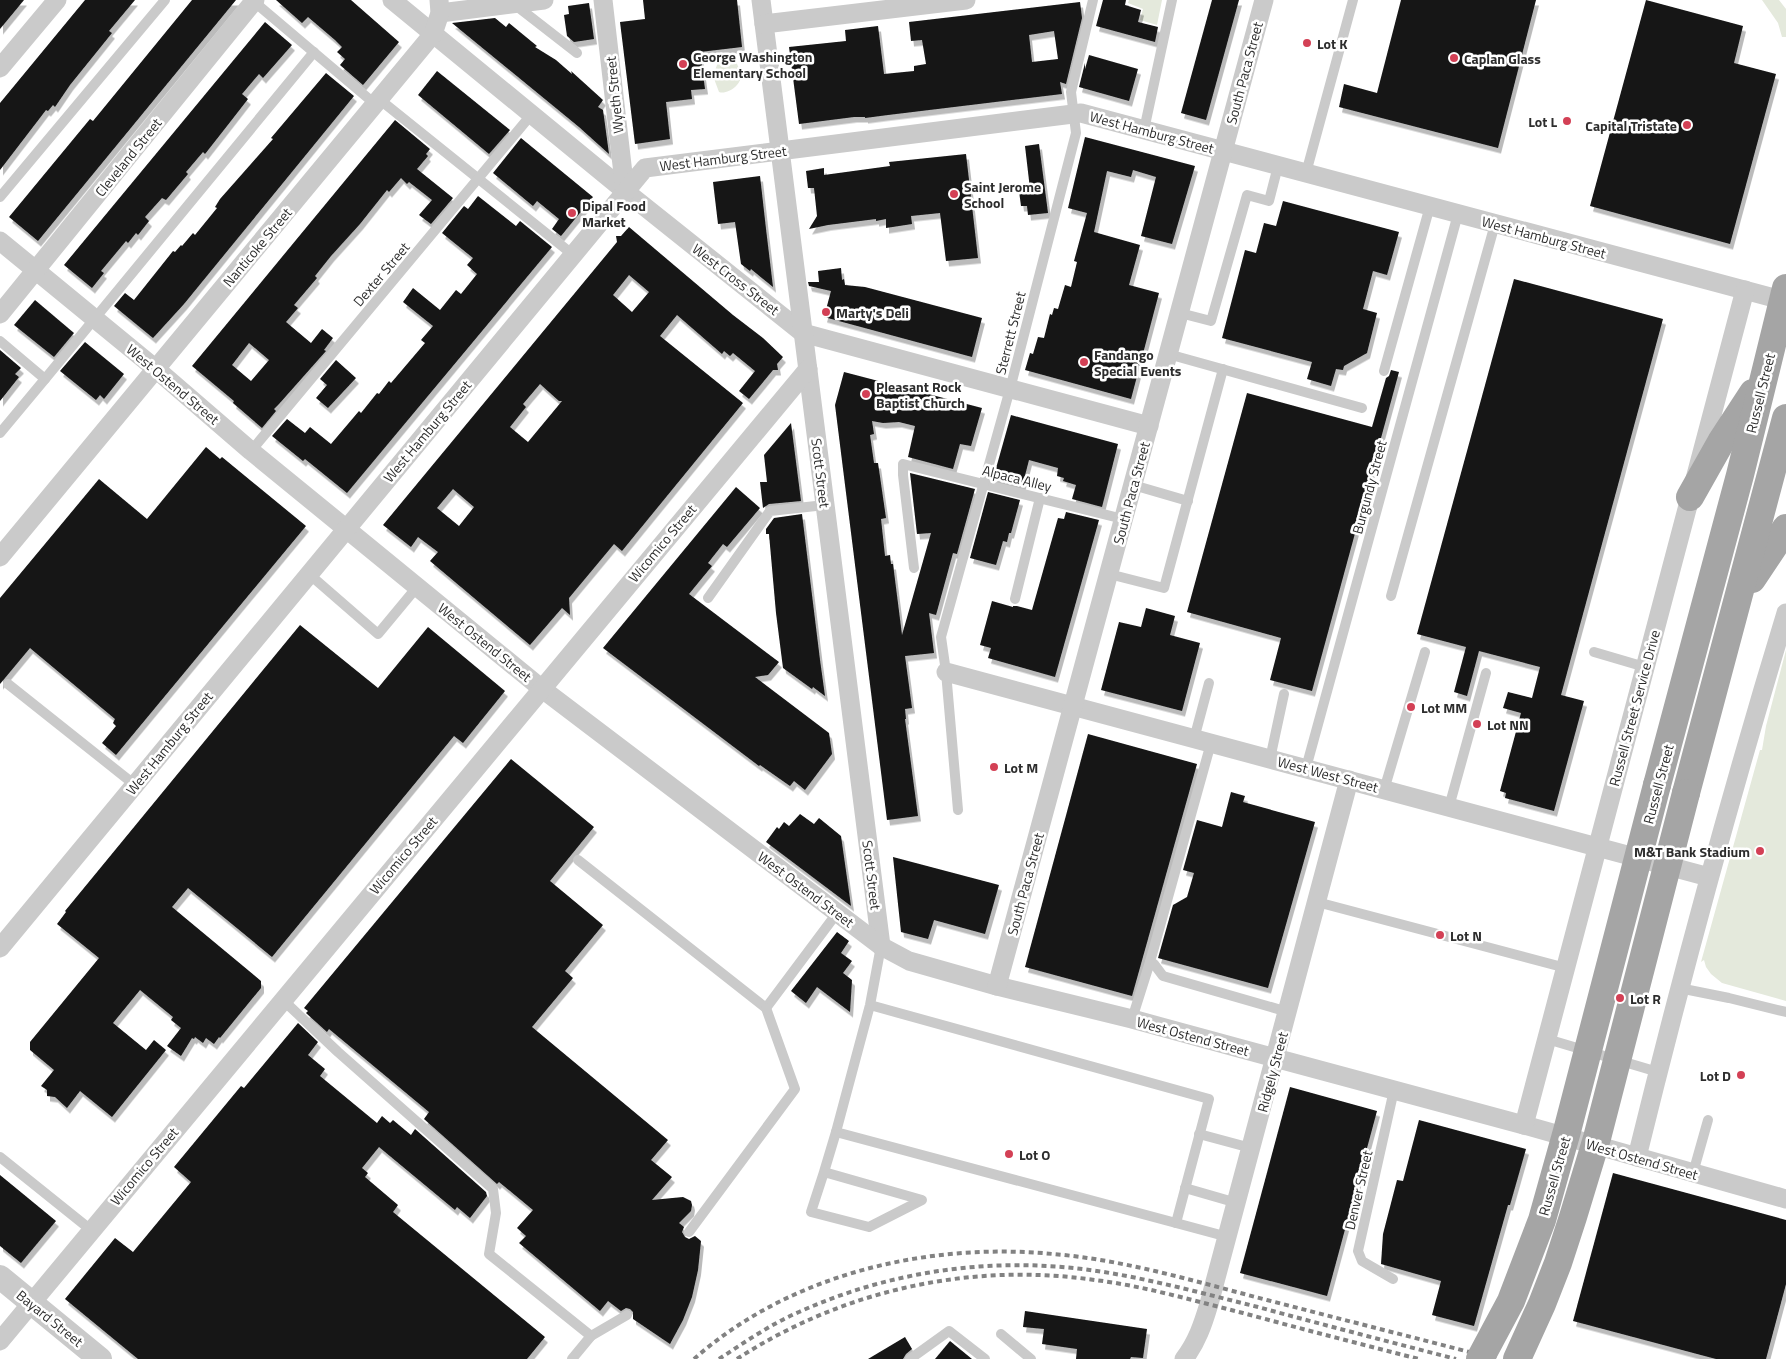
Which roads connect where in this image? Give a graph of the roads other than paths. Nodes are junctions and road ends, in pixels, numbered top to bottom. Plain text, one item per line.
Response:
1 (57, 0) edge
2 (165, 0) edge
3 (392, 0) edge
4 (544, 0) edge
5 (603, 0) edge
6 (761, 0) edge
7 (966, 0) edge
8 (1093, 0) edge
9 (1172, 0) edge
10 (1264, 0) edge
11 (1353, 0) edge
12 (253, 1) edge
13 (504, 3) edge
14 (440, 7) edge
15 (764, 24) junction
16 (433, 34) junction
17 (314, 52) junction
18 (577, 53) dead end
19 (0, 68) edge
20 (377, 101) junction
21 (1073, 114) junction
22 (531, 115) junction
23 (1144, 130) junction
24 (780, 150) junction
25 (1223, 151) junction
26 (1278, 166) junction
27 (1306, 173) junction
28 (478, 178) junction
29 (625, 191) junction
30 (0, 197) edge
31 (1430, 206) junction
32 (1458, 214) junction
33 (1495, 224) junction
34 (0, 241) edge
35 (572, 254) junction
36 (36, 270) junction
37 (1745, 290) junction
38 (1785, 296) edge
39 (1180, 313) junction
40 (0, 314) edge
41 (95, 319) junction
42 (803, 332) junction
43 (0, 341) edge
44 (1168, 354) junction
45 (156, 369) junction
46 (808, 369) junction
47 (1223, 369) junction
48 (1384, 370) dead end
49 (1764, 377) junction
50 (45, 379) junction
51 (1010, 389) junction
52 (1362, 408) dead end
53 (1786, 418) edge
54 (1149, 426) junction
55 (0, 433) edge
56 (251, 451) junction
57 (984, 484) junction
58 (1133, 485) junction
59 (1690, 497) junction
60 (1040, 498) junction
61 (1188, 501) junction
62 (825, 505) junction
63 (1123, 519) junction
64 (1786, 528) edge
65 (346, 529) junction
66 (0, 558) edge
67 (914, 568) dead end
68 (309, 574) junction
69 (1109, 574) junction
70 (417, 587) junction
71 (1391, 596) dead end
72 (1740, 596) junction
73 (708, 598) dead end
74 (1014, 600) dead end
75 (1786, 613) edge
76 (1425, 652) dead end
77 (1594, 652) dead end
78 (1645, 667) junction
79 (946, 672) junction
80 (1486, 673) dead end
81 (1209, 683) dead end
82 (8, 684) dead end
83 (541, 688) junction
84 (1284, 694) dead end
85 (1073, 706) junction
86 (1203, 741) junction
87 (1270, 759) junction
88 (1306, 768) junction
89 (1350, 780) junction
90 (135, 785) junction
91 (1384, 790) junction
92 (1449, 807) junction
93 (958, 810) dead end
94 (1598, 847) junction
95 (578, 860) dead end
96 (1710, 877) junction
97 (1317, 902) junction
98 (837, 913) junction
99 (881, 946) junction
100 (0, 948) edge
101 (1150, 962) junction
102 (1566, 968) junction
103 (997, 986) junction
104 (1679, 988) junction
105 (283, 1000) junction
106 (870, 1005) junction
107 (766, 1008) junction
108 (1288, 1012) junction
109 (1786, 1012) edge
110 (1132, 1019) junction
111 (1547, 1039) junction
112 (1276, 1058) junction
113 (1658, 1072) junction
114 (1394, 1090) junction
115 (1708, 1120) dead end
116 (1524, 1125) junction
117 (836, 1132) junction
118 (1199, 1134) junction
119 (1251, 1148) junction
120 (0, 1157) edge
121 (1637, 1157) junction
122 (824, 1172) junction
123 (1694, 1173) junction
124 (1185, 1188) junction
125 (1786, 1199) edge
126 (1237, 1203) junction
127 (1176, 1223) junction
128 (91, 1230) junction
129 (689, 1232) dead end
130 (1228, 1237) junction
131 (0, 1277) edge
132 (1393, 1279) dead end
133 (32, 1303) junction
134 (627, 1315) dead end
135 (1001, 1334) dead end
136 (592, 1336) junction
137 (0, 1341) edge
138 (100, 1359) edge
139 (572, 1359) edge
140 (910, 1359) edge
141 (985, 1359) edge
142 (1031, 1359) edge
143 (1184, 1359) edge
144 (1480, 1359) edge
145 (1516, 1359) edge

1 - 19 street
2 - 30 lane
3 - 16 street, West Cross Street
4 - 13 street, Nanticoke Street
5 - 29 street, Wyeth Street
6 - 15 street, Scott Street
7 - 15 street
8 - 21 lane, Sterrett Street
9 - 23 lane
10 - 25 street, South Paca Street
11 - 27 lane
12 - 17 lane
12 - 36 street, Cleveland Street
13 - 14 street, Nanticoke Street
13 - 18 lane
14 - 16 street, Nanticoke Street
15 - 24 street, Scott Street
16 - 20 street, Nanticoke Street
16 - 22 street, West Cross Street
17 - 20 lane
17 - 41 lane
20 - 28 lane
20 - 45 street, Nanticoke Street
21 - 23 street, West Hamburg Street
21 - 24 street, West Hamburg Street
21 - 51 lane, Sterrett Street
22 - 28 lane, Dexter Street
22 - 29 street, West Cross Street
23 - 25 street, West Hamburg Street
24 - 29 street, West Hamburg Street
24 - 42 street, Scott Street
25 - 26 street, West Hamburg Street
25 - 39 street, South Paca Street
26 - 27 street, West Hamburg Street
26 - 39 lane
27 - 31 street, West Hamburg Street
28 - 35 lane
28 - 56 lane, Dexter Street
29 - 35 street, West Hamburg Street
29 - 42 street, West Cross Street
31 - 32 street, West Hamburg Street
31 - 48 lane
32 - 33 street, West Hamburg Street
32 - 88 lane, Burgundy Street
33 - 37 street, West Hamburg Street
33 - 71 lane
34 - 36 street, West Ostend Street
35 - 65 street, West Hamburg Street
36 - 40 street, Cleveland Street
36 - 41 street, West Ostend Street
37 - 38 street, West Hamburg Street
37 - 59 street, Russell Street Service Drive
38 - 49 main road, Russell Street
39 - 44 street, South Paca Street
41 - 45 street, West Ostend Street
41 - 50 lane
42 - 46 street, Scott Street
42 - 51 street, West Cross Street
43 - 50 lane
44 - 47 lane
44 - 54 street, South Paca Street
45 - 56 street, West Ostend Street
45 - 66 street, Nanticoke Street
46 - 62 street, Scott Street
46 - 83 street, Wicomico Street
47 - 52 lane
47 - 61 lane
49 - 59 main road
49 - 144 main road, Russell Street, bridge
50 - 55 lane
51 - 54 street, West Cross Street
51 - 57 lane, Sterrett Street
53 - 72 main road
54 - 58 street, South Paca Street
56 - 65 street, West Ostend Street
57 - 60 lane, Alpaca Alley
57 - 67 lane, Alpaca Alley
57 - 79 lane, Sterrett Street
58 - 61 lane
58 - 63 street, South Paca Street
59 - 78 street, Russell Street Service Drive
60 - 63 lane, Alpaca Alley
60 - 74 lane
61 - 69 lane
62 - 73 lane
62 - 99 street, Scott Street
63 - 69 street, South Paca Street
64 - 72 main road
65 - 68 street, West Hamburg Street
65 - 70 street, West Ostend Street
68 - 70 lane
68 - 90 street, West Hamburg Street
69 - 85 street, South Paca Street
70 - 83 street, West Ostend Street
72 - 145 main road, bridge
75 - 96 street
76 - 91 lane
77 - 78 lane
78 - 94 street, Russell Street Service Drive
79 - 85 street, West West Street
79 - 93 lane, Sterrett Street
80 - 92 lane
81 - 86 lane
82 - 90 lane
83 - 98 street, West Ostend Street
83 - 105 street, Wicomico Street
84 - 87 lane
85 - 86 street, West West Street
85 - 103 street, South Paca Street
86 - 87 street, West West Street
86 - 101 lane
87 - 88 street, West West Street
88 - 89 street, West West Street
89 - 91 street, West West Street
89 - 97 street, Ridgely Street
90 - 100 street, West Hamburg Street
91 - 92 street, West West Street
92 - 94 street, West West Street
94 - 96 street, West West Street
94 - 102 street, Russell Street Service Drive
95 - 107 lane
96 - 104 street
97 - 102 lane
97 - 108 street, Ridgely Street
98 - 99 street, West Ostend Street
98 - 107 lane
99 - 103 street, West Ostend Street
99 - 106 lane
101 - 108 lane
101 - 110 lane
102 - 111 street, Russell Street Service Drive
103 - 110 street, West Ostend Street
104 - 109 lane
104 - 113 street
105 - 128 street, Wicomico Street
105 - 136 lane
106 - 117 lane
106 - 118 lane
107 - 129 lane
108 - 112 street, Ridgely Street
110 - 112 street, West Ostend Street
111 - 113 lane
111 - 116 street, Russell Street Service Drive
112 - 114 street, West Ostend Street
112 - 119 street, Ridgely Street
113 - 121 street
114 - 116 street, West Ostend Street
114 - 132 lane, Denver Street
115 - 123 lane
116 - 121 street, West Ostend Street
117 - 122 lane
117 - 127 lane
118 - 119 lane
118 - 124 lane
119 - 126 street, Ridgely Street
120 - 128 lane
121 - 123 street, West Ostend Street
122 - 122 lane
123 - 125 street, West Ostend Street
124 - 126 lane
124 - 127 lane
126 - 130 street, Ridgely Street
127 - 130 lane
128 - 133 street, Wicomico Street
130 - 143 street, Ridgely Street
131 - 133 street, Bayard Street
133 - 137 street, Wicomico Street
133 - 138 street, Bayard Street
134 - 136 lane
135 - 142 lane
136 - 139 lane
140 - 141 lane

